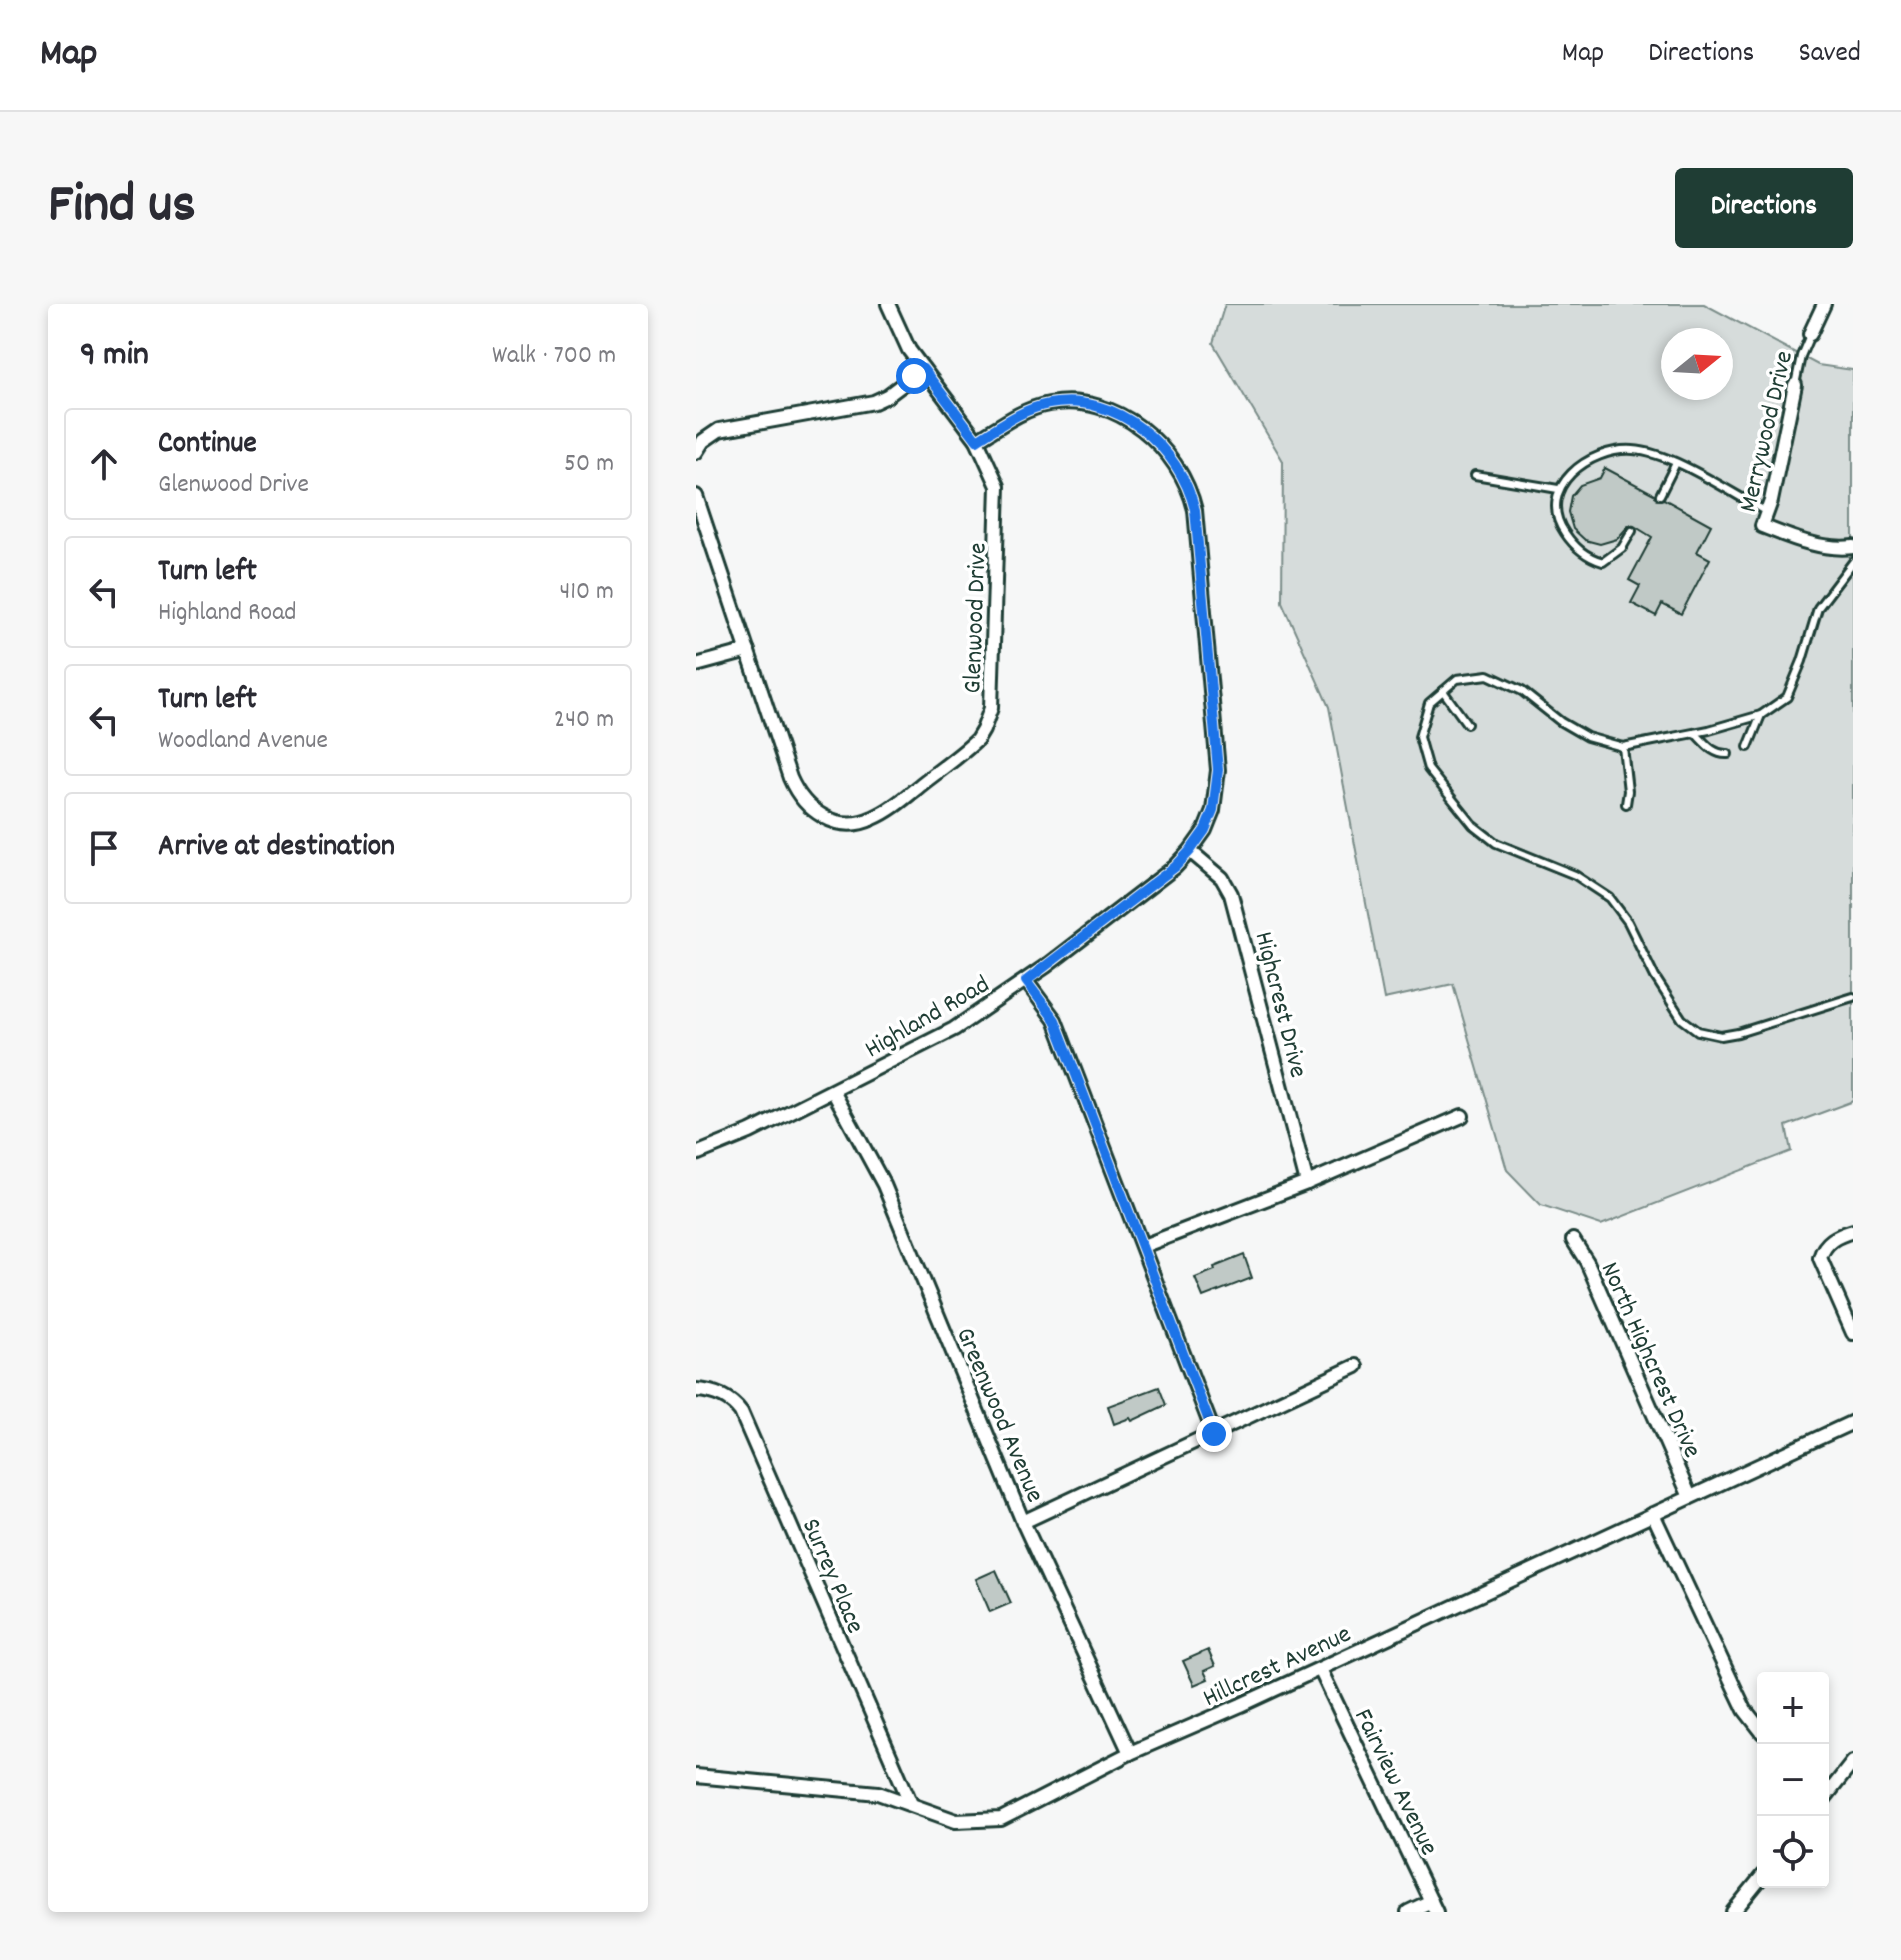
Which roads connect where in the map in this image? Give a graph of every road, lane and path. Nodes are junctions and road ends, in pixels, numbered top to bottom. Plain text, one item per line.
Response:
1 (888, 304) edge
2 (1824, 304) edge
3 (1810, 334) joint
4 (923, 369) junction
5 (1795, 385) joint
6 (977, 440) junction
7 (696, 452) edge
8 (1676, 463) junction
9 (1475, 475) dead end
10 (1558, 489) junction
11 (1660, 495) dead end
12 (696, 496) edge
13 (1767, 512) junction
14 (1632, 531) dead end
15 (1853, 547) edge
16 (1853, 562) edge
17 (748, 651) junction
18 (696, 665) edge
19 (1443, 691) junction
20 (1761, 715) junction
21 (1467, 724) dead end
22 (1695, 733) junction
23 (1623, 747) junction
24 (1748, 747) dead end
25 (1728, 754) dead end
26 (1626, 804) dead end
27 (1190, 851) junction
28 (1026, 981) junction
29 (1853, 997) edge
30 (833, 1091) junction
31 (1462, 1116) dead end
32 (696, 1154) edge
33 (1307, 1183) junction
34 (1853, 1231) edge
35 (1573, 1240) dead end
36 (1143, 1246) junction
37 (1853, 1333) edge
38 (1356, 1366) dead end
39 (696, 1390) edge
40 (1853, 1422) edge
41 (1214, 1434) junction
42 (1690, 1497) junction
43 (1653, 1514) junction
44 (1023, 1522) junction
45 (1320, 1669) junction
46 (1757, 1725) edge
47 (1130, 1753) junction
48 (1853, 1762) edge
49 (696, 1776) edge
50 (1829, 1788) edge
51 (911, 1804) junction
52 (1757, 1882) edge
53 (1433, 1906) edge
54 (1408, 1912) edge
55 (1733, 1912) edge

1 - 4 street, Glenwood Drive
2 - 3 street, Merrywood Drive
3 - 5 lane, Merrywood Drive
4 - 6 street, Glenwood Drive
4 - 7 street
5 - 13 street, Merrywood Drive
6 - 17 street, Glenwood Drive
6 - 27 street, Highland Road
8 - 10 lane
8 - 11 lane
8 - 13 lane
9 - 10 lane
10 - 14 lane
12 - 17 street, Glenwood Drive
13 - 15 street, Merrywood Drive
16 - 20 lane
17 - 18 street
19 - 21 lane
19 - 23 lane
19 - 29 lane
20 - 22 lane
20 - 24 lane
22 - 23 lane
22 - 25 lane
23 - 26 lane
27 - 28 street, Highland Road
27 - 33 street, Highcrest Drive
28 - 30 street, Highland Road
28 - 36 street
30 - 32 street, Highland Road
30 - 44 street, Greenwood Avenue
31 - 33 street
33 - 36 street
34 - 37 street
35 - 42 street, North Highcrest Drive
36 - 41 street
38 - 41 street
39 - 51 street, Surrey Place
40 - 42 street, Hillcrest Avenue
41 - 44 street
42 - 43 street, Hillcrest Avenue
43 - 45 street, Hillcrest Avenue
43 - 46 street
44 - 47 street, Greenwood Avenue
45 - 47 street, Hillcrest Avenue
45 - 53 street, Fairview Avenue
47 - 51 street, Hillcrest Avenue
48 - 50 street
49 - 51 street, Hillcrest Avenue
52 - 55 street
53 - 54 street

